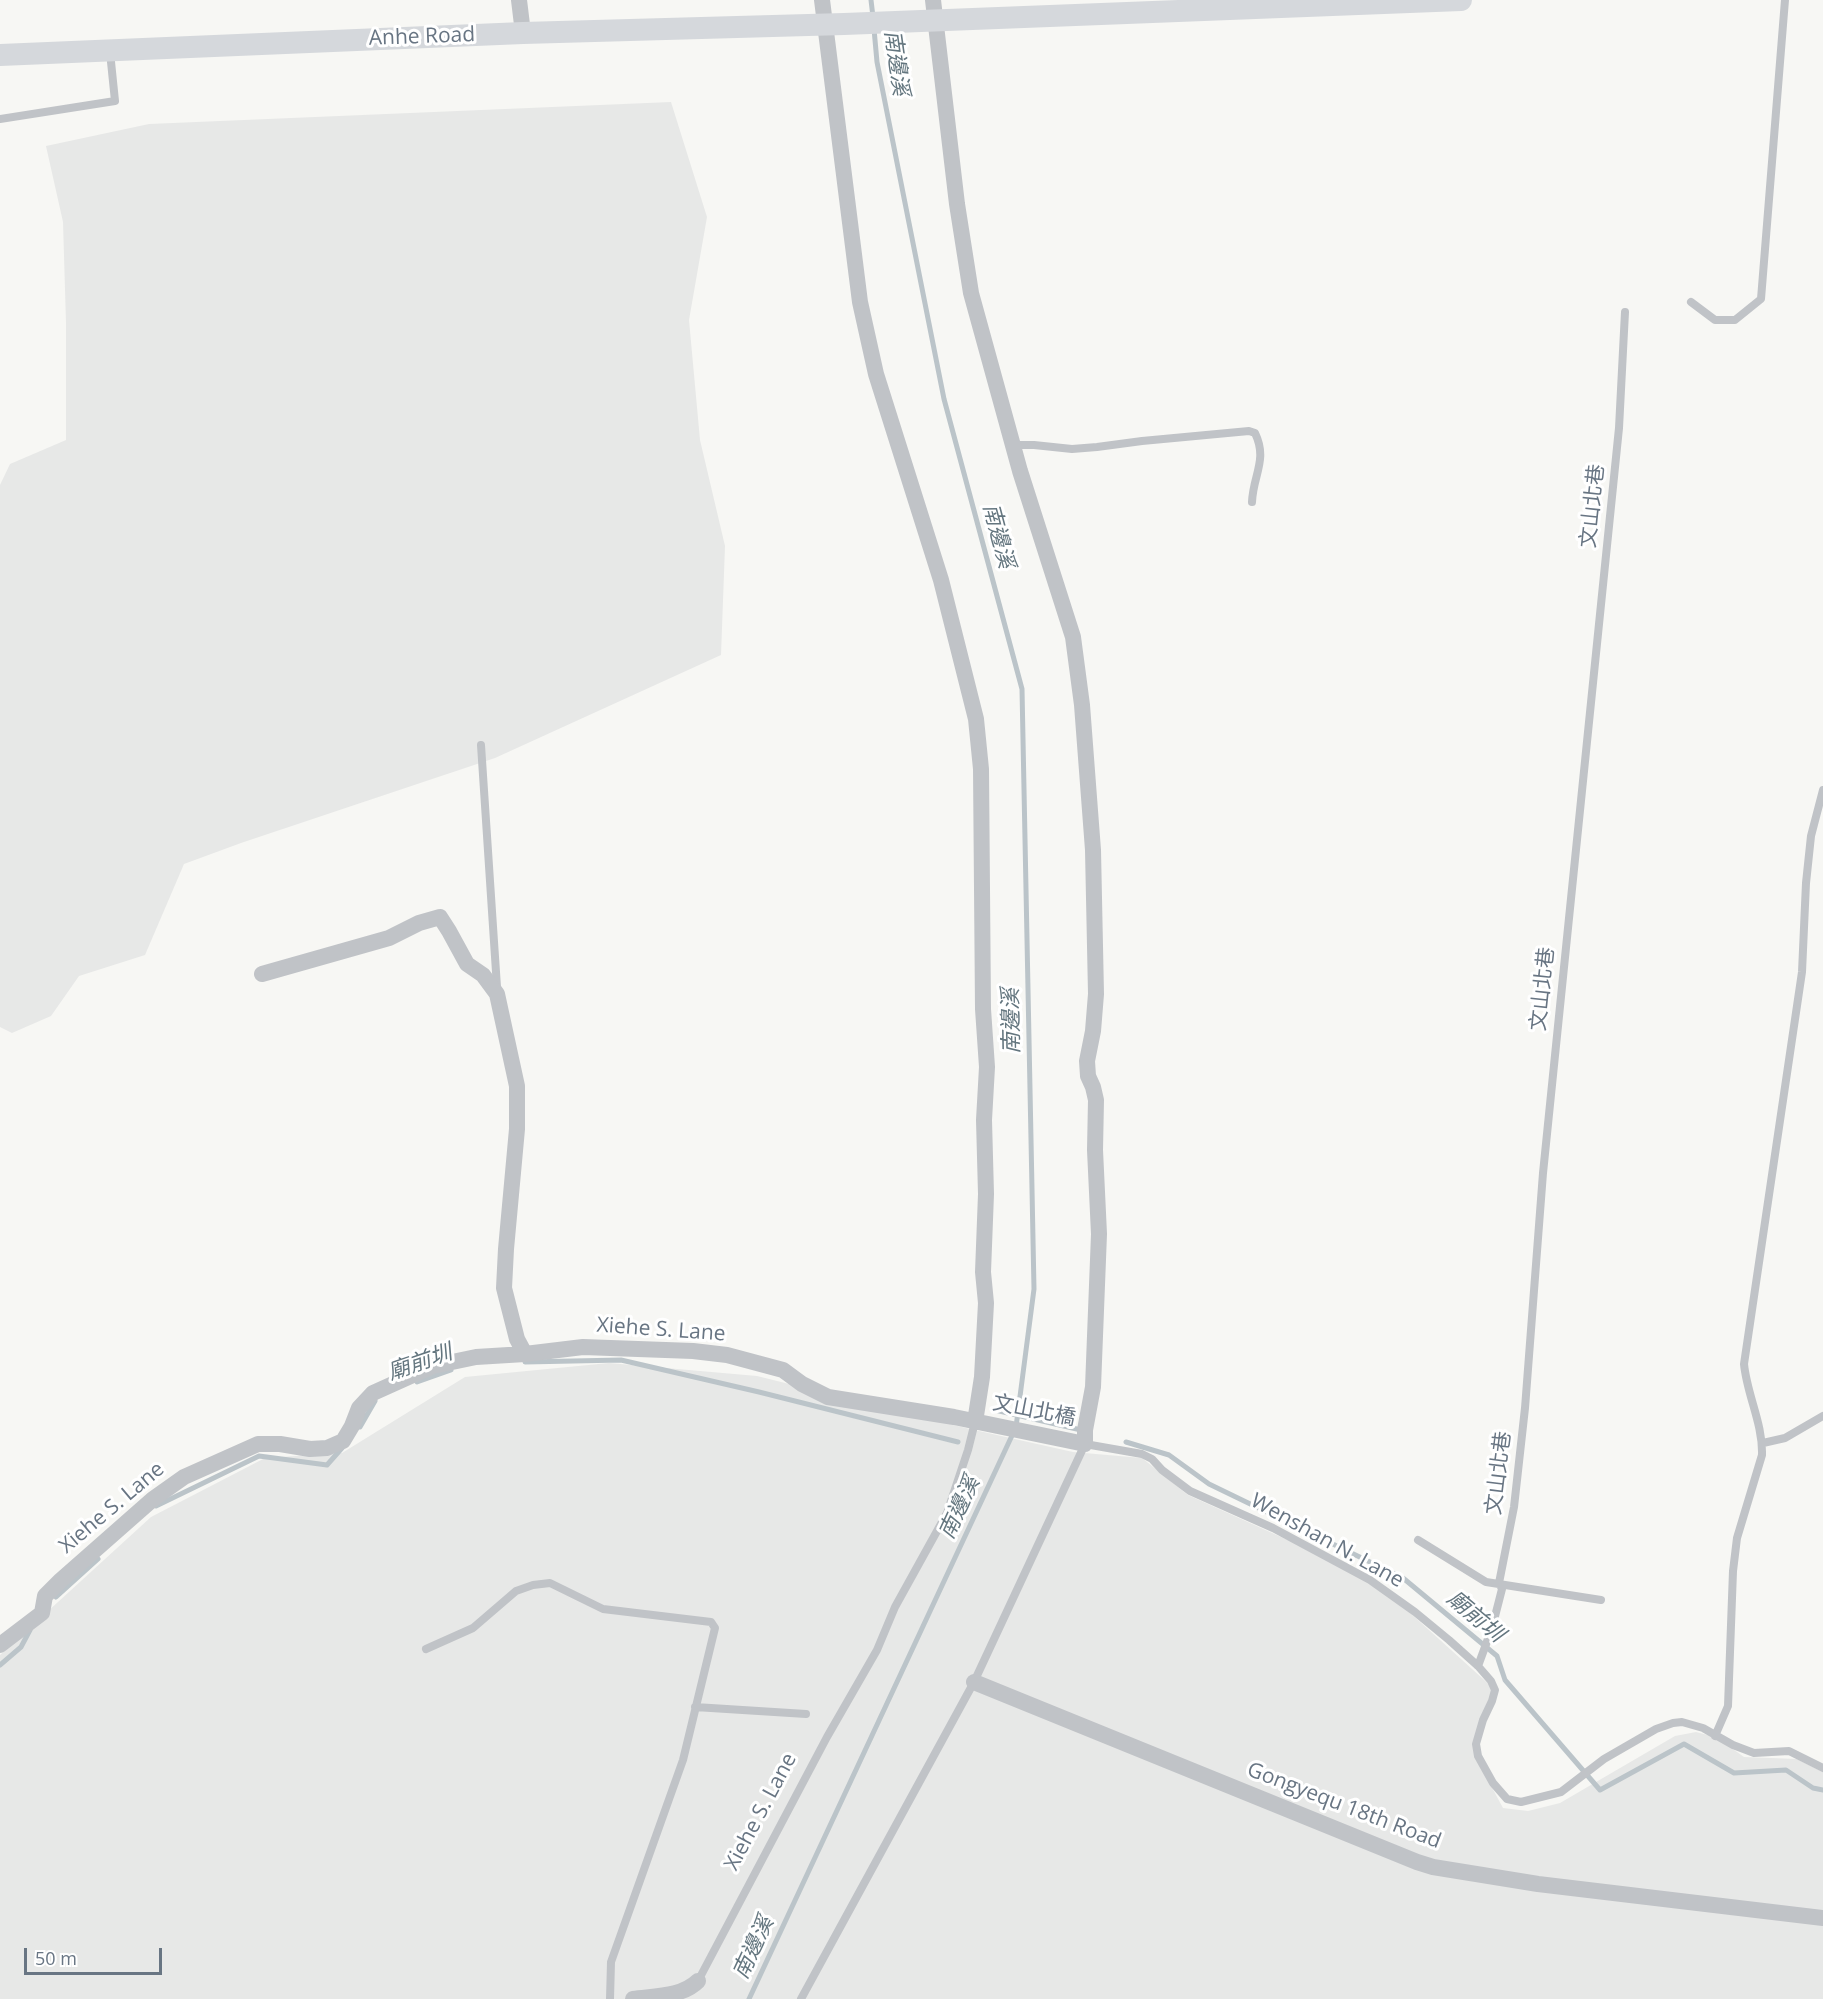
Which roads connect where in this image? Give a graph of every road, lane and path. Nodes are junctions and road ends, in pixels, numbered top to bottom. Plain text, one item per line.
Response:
1 (519, 0) edge
2 (822, 0) edge
3 (1461, 0) edge
4 (1785, 0) edge
5 (934, 10) edge
6 (834, 24) junction
7 (523, 33) junction
8 (110, 51) junction
9 (0, 55) edge
10 (0, 119) edge
11 (1691, 302) dead end
12 (1625, 312) dead end
13 (1013, 445) junction
14 (1252, 502) dead end
15 (481, 745) dead end
16 (1823, 790) edge
17 (262, 974) dead end
18 (497, 994) junction
19 (525, 1354) junction
20 (1823, 1416) edge
21 (975, 1422) junction
22 (1762, 1443) junction
23 (1085, 1444) junction
24 (1418, 1539) dead end
25 (1499, 1583) junction
26 (1601, 1600) dead end
27 (0, 1645) edge
28 (426, 1649) dead end
29 (1478, 1665) junction
30 (974, 1682) junction
31 (695, 1707) junction
32 (806, 1714) dead end
33 (1715, 1736) junction
34 (1823, 1768) edge
35 (1823, 1918) edge
36 (698, 1981) joint
37 (610, 1999) edge
38 (633, 1999) edge
39 (801, 1999) edge

1 - 7 street
2 - 6 street
3 - 5 main road, Anhe Road
4 - 11 lane
5 - 6 main road, Anhe Road
5 - 13 street
6 - 7 main road, Anhe Road
6 - 21 street
7 - 8 main road, Anhe Road
8 - 9 main road, Anhe Road
8 - 10 lane
12 - 25 lane, 文山北巷
13 - 14 lane
13 - 23 street
15 - 18 lane
16 - 22 lane
17 - 18 street
18 - 19 street
19 - 21 street, Xiehe S. Lane
19 - 27 street, Xiehe S. Lane
20 - 22 lane
21 - 23 street, 文山北橋
21 - 36 lane, Xiehe S. Lane
22 - 33 lane
23 - 29 lane, Wenshan N. Lane
23 - 30 lane
24 - 25 lane
25 - 26 lane
25 - 29 lane, 文山北巷
28 - 31 lane
29 - 33 lane, Wenshan N. Lane
30 - 35 street, Gongyequ 18th Road
30 - 39 lane
31 - 32 lane
31 - 37 lane
33 - 34 lane, Wenshan N. Lane
36 - 38 street

